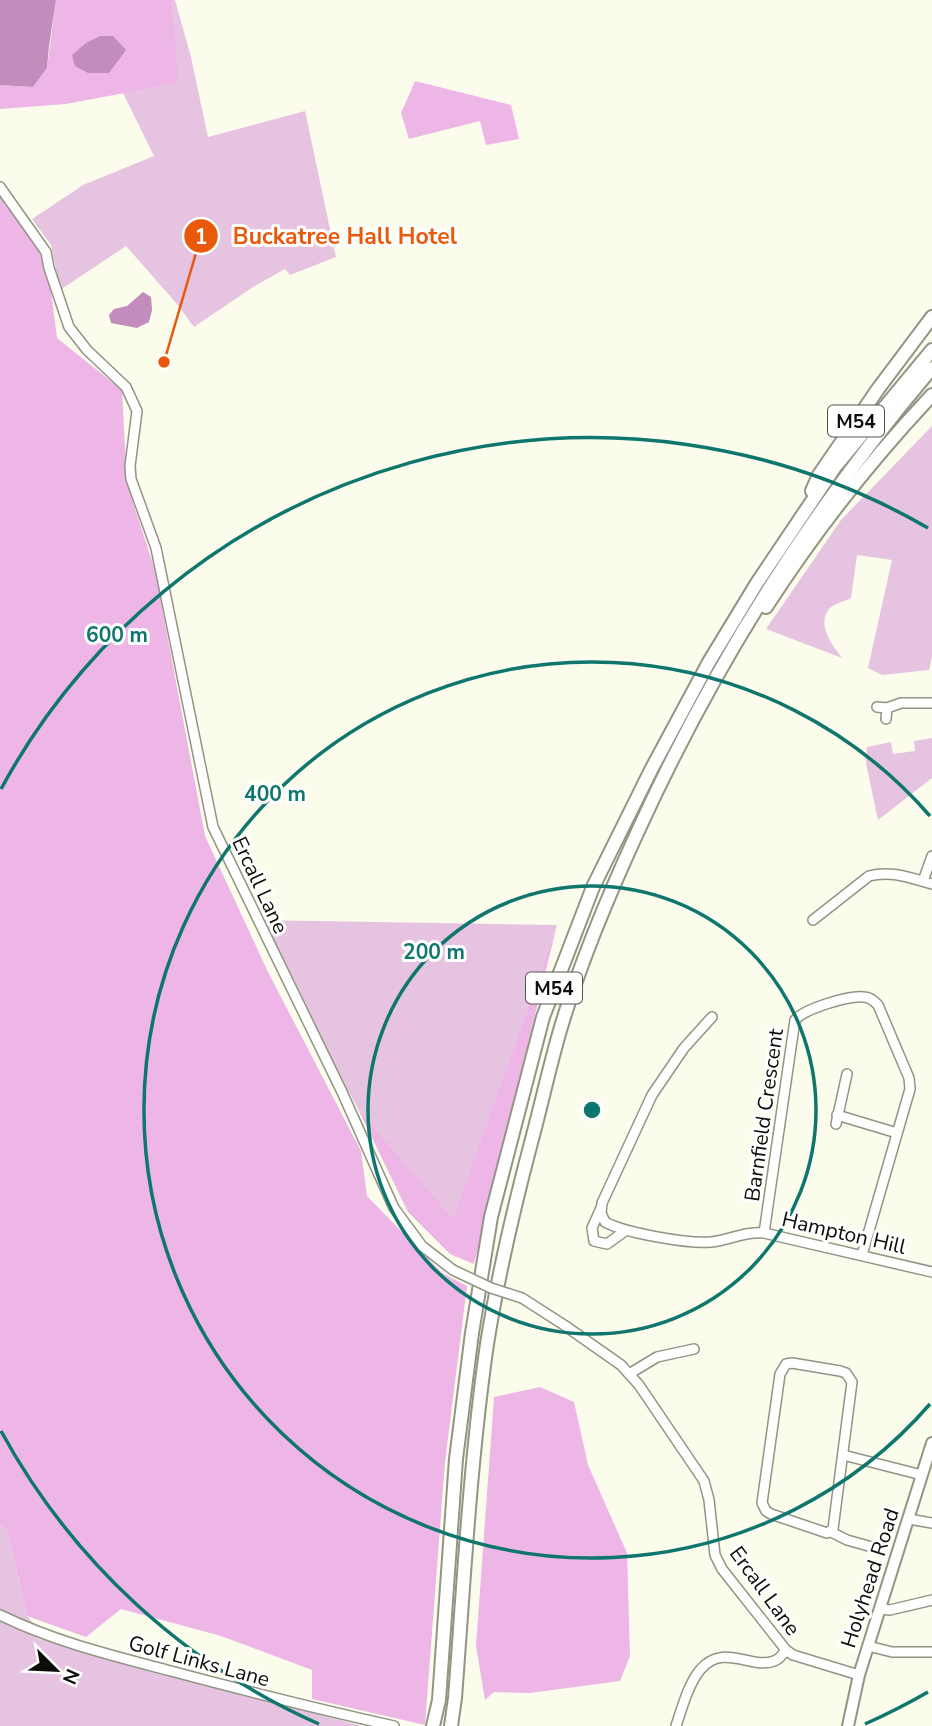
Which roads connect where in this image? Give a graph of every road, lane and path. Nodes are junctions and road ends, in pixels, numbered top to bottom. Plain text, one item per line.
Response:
1 (0, 187) edge
2 (932, 317) edge
3 (932, 350) edge
4 (932, 368) edge
5 (932, 395) edge
6 (791, 531) junction
7 (707, 692) junction
8 (932, 703) edge
9 (877, 707) dead end
10 (887, 708) junction
11 (886, 719) dead end
12 (932, 856) edge
13 (927, 883) edge
14 (813, 920) dead end
15 (712, 1017) dead end
16 (847, 1074) dead end
17 (897, 1133) junction
18 (601, 1208) junction
19 (625, 1231) junction
20 (764, 1233) junction
21 (862, 1255) junction
22 (932, 1272) edge
23 (694, 1349) dead end
24 (629, 1374) junction
25 (932, 1443) edge
26 (843, 1455) junction
27 (922, 1475) junction
28 (909, 1519) junction
29 (932, 1523) edge
30 (831, 1532) junction
31 (872, 1547) dead end
32 (932, 1600) edge
33 (881, 1609) junction
34 (0, 1615) edge
35 (868, 1646) junction
36 (786, 1650) junction
37 (932, 1652) edge
38 (859, 1675) junction
39 (434, 1723) edge
40 (394, 1726) edge
41 (451, 1726) edge
42 (676, 1726) edge
43 (848, 1726) edge

1 - 24 street, Ercall Lane, bridge
2 - 6 highway, M54
3 - 6 highway, M54
4 - 7 highway, M54
5 - 7 highway, M54
6 - 39 highway, M54
7 - 41 highway, M54
8 - 10 street
9 - 10 street
10 - 11 street
12 - 13 street
13 - 14 street
15 - 18 street, Hampton Hill
16 - 17 street
17 - 20 street, Barnfield Crescent
17 - 21 street, Barnfield Crescent
18 - 19 street
18 - 19 street, Hampton Hill
19 - 20 street, Hampton Hill
20 - 21 street, Hampton Hill
21 - 22 street, Hampton Hill
23 - 24 street
24 - 36 street, Ercall Lane
25 - 27 main road, Holyhead Road
26 - 27 street
26 - 30 street
26 - 30 street
27 - 28 main road, Holyhead Road
28 - 29 street
28 - 33 main road, Holyhead Road
30 - 31 street
32 - 33 street
33 - 35 main road, Holyhead Road
34 - 40 street, Golf Links Lane
35 - 37 street
35 - 38 main road, Holyhead Road
36 - 38 street, Ercall Lane
36 - 42 street
38 - 43 main road, Holyhead Road

